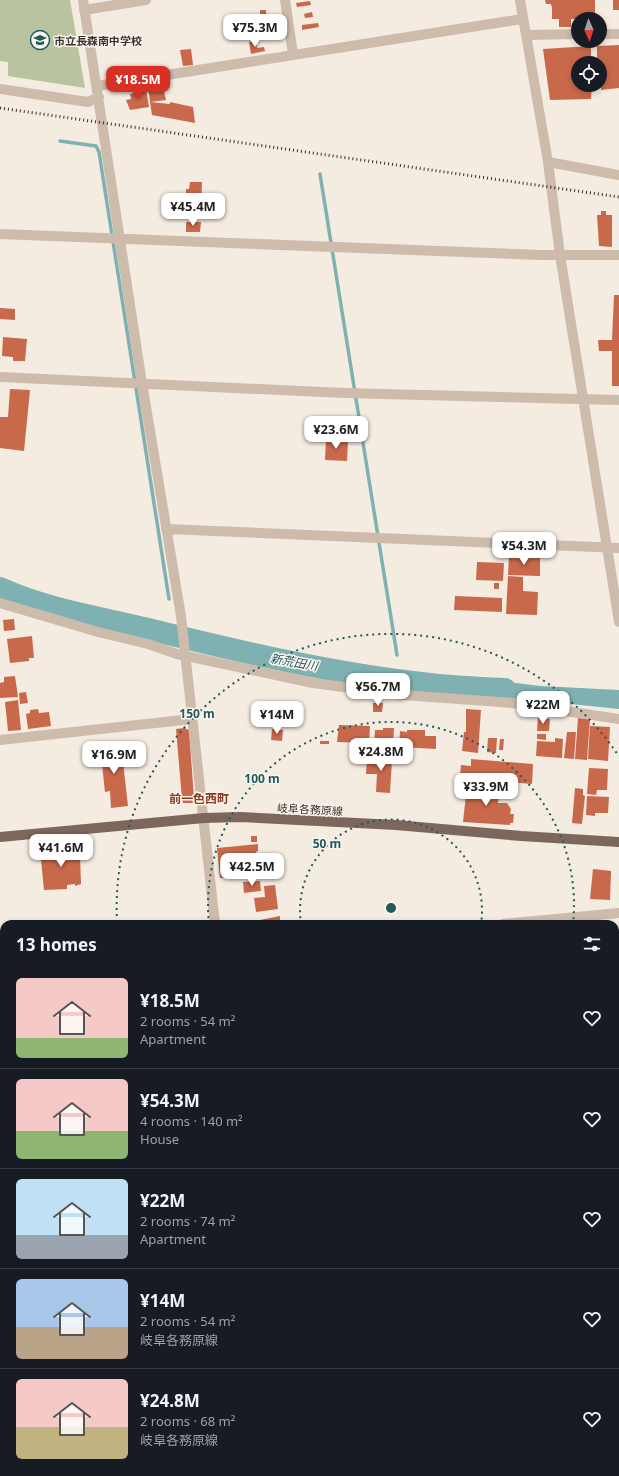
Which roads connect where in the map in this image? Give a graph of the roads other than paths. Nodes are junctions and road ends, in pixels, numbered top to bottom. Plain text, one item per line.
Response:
1 (146, 0) edge
2 (285, 0) edge
3 (520, 0) edge
4 (84, 5) edge
5 (522, 19) junction
6 (571, 34) edge
7 (607, 34) edge
8 (619, 34) edge
9 (526, 35) junction
10 (293, 54) junction
11 (97, 86) junction
12 (0, 89) edge
13 (99, 97) junction
14 (548, 162) junction
15 (619, 175) edge
16 (0, 234) edge
17 (120, 239) junction
18 (560, 254) junction
19 (619, 255) edge
20 (0, 377) edge
21 (142, 383) junction
22 (583, 400) junction
23 (619, 400) edge
24 (166, 529) junction
25 (607, 548) junction
26 (619, 548) edge
27 (0, 603) edge
28 (619, 622) edge
29 (185, 652) junction
30 (192, 719) junction
31 (619, 719) edge
32 (0, 740) edge
33 (204, 818) junction
34 (0, 837) edge
35 (619, 842) edge
36 (619, 912) edge
37 (215, 920) edge
38 (542, 920) edge

1 - 4 street
2 - 10 street
3 - 5 street
4 - 11 street
5 - 9 street
5 - 10 street
6 - 9 street
7 - 8 street
9 - 14 street
10 - 11 street
11 - 13 street
12 - 13 street
13 - 17 street
14 - 15 street
14 - 18 street
16 - 17 street
17 - 18 street
17 - 21 street
18 - 19 street
18 - 22 street
20 - 21 street
21 - 22 street
21 - 24 street
22 - 23 street
22 - 25 street
24 - 25 street
24 - 29 street
25 - 26 street
25 - 28 street
27 - 29 street
29 - 30 street
29 - 31 street
30 - 32 street
30 - 33 street
33 - 34 main road, 岐阜各務原線
33 - 35 main road, 岐阜各務原線
33 - 37 street
36 - 38 street

